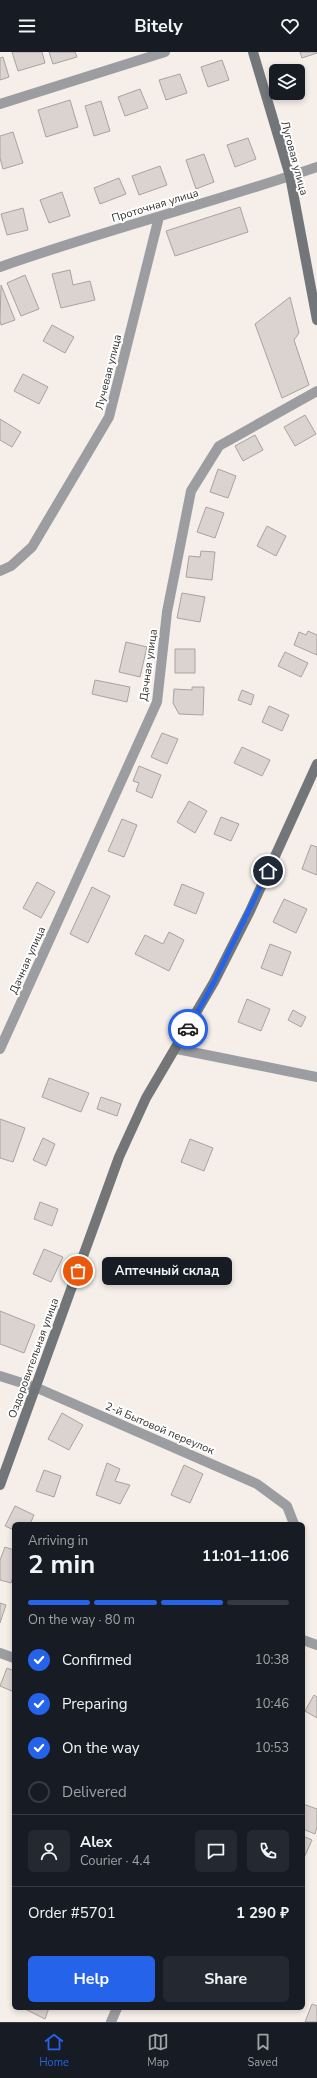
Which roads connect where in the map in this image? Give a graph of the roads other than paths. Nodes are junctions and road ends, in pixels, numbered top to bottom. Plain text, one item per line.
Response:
1 (165, 52) edge
2 (253, 52) edge
3 (0, 104) edge
4 (317, 167) edge
5 (290, 176) junction
6 (159, 218) junction
7 (0, 267) edge
8 (317, 320) edge
9 (317, 391) edge
10 (0, 571) edge
11 (317, 764) edge
12 (0, 1049) edge
13 (177, 1049) junction
14 (317, 1077) edge
15 (0, 1376) edge
16 (36, 1388) junction
17 (0, 1485) edge
18 (293, 1522) edge
19 (305, 1641) edge
20 (317, 1645) edge
21 (0, 1653) edge
22 (12, 1657) edge
23 (116, 2010) edge
24 (111, 2022) edge

1 - 3 street
2 - 5 street, Луговая улица
4 - 5 street, Проточная улица
5 - 6 street, Проточная улица
5 - 8 street, Луговая улица
6 - 7 street, Проточная улица
6 - 10 street, Лучевая улица
9 - 12 street, Дачная улица
11 - 13 street, Оздоровительная улица
13 - 14 street
13 - 16 street, Оздоровительная улица
15 - 16 street, 2-й Бытовой переулок
16 - 17 street, Оздоровительная улица
16 - 18 street, 2-й Бытовой переулок
19 - 20 street
21 - 22 street
23 - 24 street

